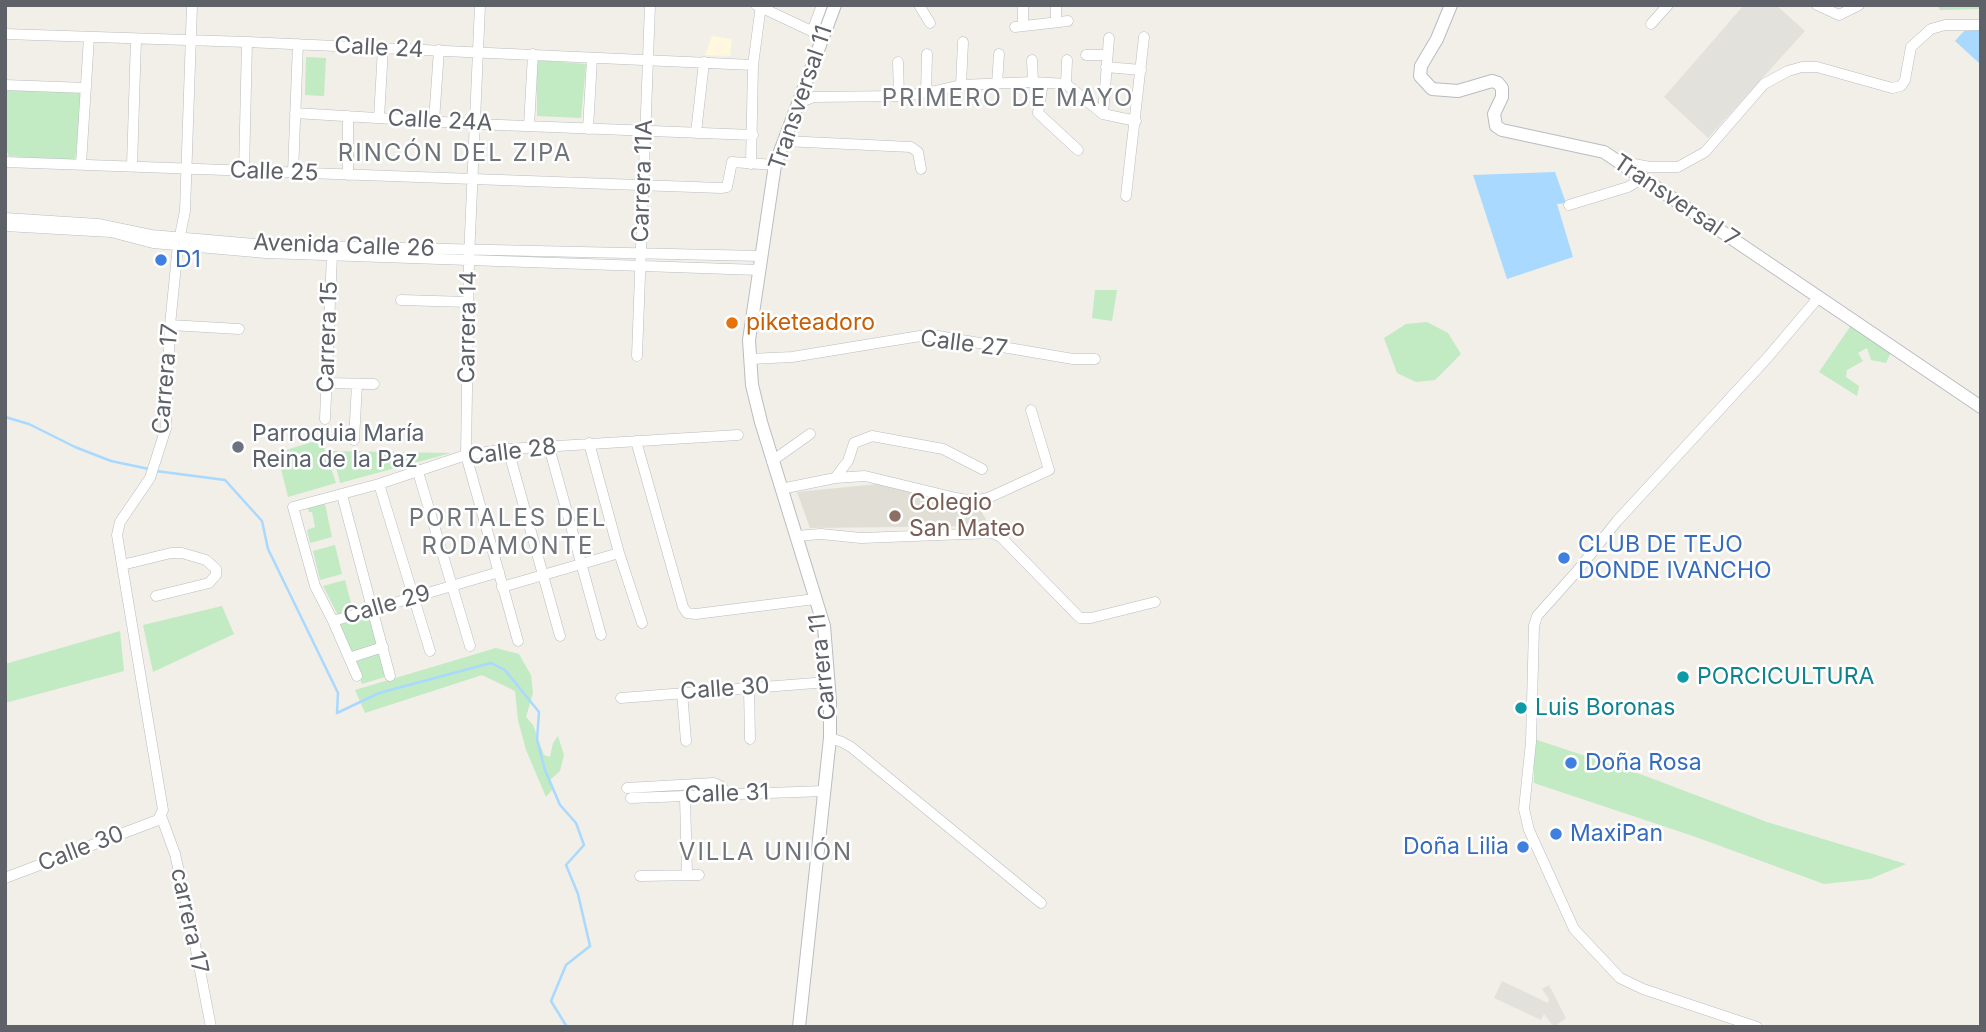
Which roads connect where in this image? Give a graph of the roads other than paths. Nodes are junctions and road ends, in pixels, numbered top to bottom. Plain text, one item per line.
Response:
1 (192, 5) edge
2 (480, 5) edge
3 (650, 5) edge
4 (822, 5) edge
5 (835, 5) edge
6 (919, 5) edge
7 (1023, 5) edge
8 (1056, 5) edge
9 (1451, 5) edge
10 (1668, 5) edge
11 (1817, 5) edge
12 (1859, 5) edge
13 (759, 6) edge
14 (930, 23) dead end
15 (1651, 24) dead end
16 (1981, 25) edge
17 (5, 34) edge
18 (817, 34) junction
19 (89, 37) junction
20 (1144, 37) dead end
21 (1109, 38) dead end
22 (136, 39) junction
23 (191, 41) junction
24 (247, 42) junction
25 (963, 43) dead end
26 (298, 44) junction
27 (383, 48) junction
28 (439, 50) junction
29 (478, 52) junction
30 (533, 54) junction
31 (928, 54) dead end
32 (999, 54) dead end
33 (1086, 55) dead end
34 (1107, 55) junction
35 (592, 58) junction
36 (648, 60) junction
37 (1032, 60) dead end
38 (1066, 60) dead end
39 (705, 62) junction
40 (898, 62) dead end
41 (754, 65) junction
42 (1106, 67) junction
43 (1141, 70) junction
44 (1038, 82) junction
45 (997, 84) junction
46 (1066, 84) junction
47 (5, 85) edge
48 (961, 85) junction
49 (86, 88) junction
50 (926, 93) junction
51 (899, 96) junction
52 (797, 103) junction
53 (295, 113) junction
54 (1103, 114) junction
55 (348, 116) junction
56 (379, 118) junction
57 (434, 121) junction
58 (1136, 121) junction
59 (475, 124) junction
60 (529, 126) junction
61 (588, 129) junction
62 (645, 132) junction
63 (696, 133) junction
64 (753, 135) junction
65 (783, 141) junction
66 (1078, 150) dead end
67 (5, 162) edge
68 (1622, 162) junction
69 (81, 164) junction
70 (751, 164) junction
71 (775, 165) junction
72 (132, 166) junction
73 (185, 168) junction
74 (921, 169) dead end
75 (244, 171) junction
76 (293, 173) junction
77 (348, 175) junction
78 (1643, 178) junction
79 (473, 180) junction
80 (643, 185) junction
81 (1126, 196) dead end
82 (1569, 205) dead end
83 (5, 212) edge
84 (6, 218) edge
85 (5, 226) edge
86 (765, 233) joint
87 (179, 242) junction
88 (469, 254) junction
89 (332, 255) junction
90 (761, 256) junction
91 (640, 259) junction
92 (759, 270) junction
93 (1818, 298) junction
94 (401, 300) dead end
95 (468, 302) junction
96 (170, 325) junction
97 (239, 330) dead end
98 (636, 356) dead end
99 (750, 359) junction
100 (1096, 359) dead end
101 (326, 383) junction
102 (357, 384) junction
103 (374, 384) dead end
104 (1981, 407) edge
105 (1031, 410) dead end
106 (325, 419) dead end
107 (810, 434) dead end
108 (738, 435) dead end
109 (354, 440) dead end
110 (636, 442) junction
111 (589, 443) junction
112 (549, 447) junction
113 (508, 449) junction
114 (466, 455) junction
115 (772, 461) junction
116 (982, 469) dead end
117 (418, 472) junction
118 (835, 478) junction
119 (379, 484) junction
120 (781, 489) junction
121 (342, 495) junction
122 (796, 536) junction
123 (619, 554) junction
124 (122, 565) junction
125 (581, 565) junction
126 (499, 572) junction
127 (543, 576) junction
128 (451, 586) junction
129 (502, 587) junction
130 (156, 596) dead end
131 (414, 598) junction
132 (815, 599) junction
133 (1155, 602) dead end
134 (374, 609) junction
135 (333, 621) junction
136 (642, 623) dead end
137 (601, 635) dead end
138 (560, 636) dead end
139 (519, 641) dead end
140 (470, 646) dead end
141 (383, 647) junction
142 (430, 651) dead end
143 (349, 658) junction
144 (357, 676) dead end
145 (390, 676) dead end
146 (828, 682) junction
147 (749, 688) junction
148 (682, 692) junction
149 (621, 698) dead end
150 (830, 738) junction
151 (750, 739) dead end
152 (686, 741) dead end
153 (627, 788) dead end
154 (824, 791) junction
155 (727, 794) junction
156 (685, 796) junction
157 (631, 798) dead end
158 (159, 818) junction
159 (687, 875) junction
160 (699, 875) dead end
161 (640, 876) dead end
162 (5, 878) edge
163 (1041, 903) dead end
164 (211, 1027) edge
165 (799, 1027) edge
166 (1757, 1027) edge

1 - 23 street, Carrera 17
2 - 29 street, Carrera 14
3 - 36 street, Carrera 11A
4 - 18 street
5 - 18 street, Transversal 11
6 - 14 street
7 - 8 street
9 - 68 street, Transversal 7
10 - 15 street
11 - 12 street
13 - 18 street
13 - 41 street
16 - 68 street
17 - 19 street, Calle 24
18 - 52 street, Transversal 11
19 - 22 street, Calle 24
19 - 49 street
20 - 43 street
21 - 34 street
22 - 23 street, Calle 24
22 - 72 street
23 - 24 street, Calle 24
23 - 73 street, Carrera 17
24 - 26 street, Calle 24
24 - 75 street
25 - 48 street
26 - 27 street, Calle 24
26 - 53 street
27 - 28 street, Calle 24
27 - 56 street
28 - 29 street, Calle 24
28 - 57 street
29 - 30 street, Calle 24
29 - 59 street, Carrera 14
30 - 35 street, Calle 24
30 - 60 street
31 - 50 street
32 - 45 street
33 - 34 street
34 - 42 street
35 - 36 street, Calle 24
35 - 61 street
36 - 39 street, Calle 24
36 - 62 street, Carrera 11A
37 - 44 street
38 - 46 street
39 - 41 street, Calle 24
39 - 63 street
40 - 51 street
41 - 64 street
42 - 43 street
42 - 54 street
43 - 58 street
44 - 45 street
44 - 46 street
44 - 66 street
45 - 48 street
46 - 54 street
47 - 49 street
48 - 50 street
49 - 69 street
50 - 51 street
51 - 52 street
52 - 65 street, Transversal 11
53 - 55 street, Calle 24A
53 - 76 street
54 - 58 street
55 - 56 street, Calle 24A
55 - 77 street
56 - 57 street, Calle 24A
57 - 59 street, Calle 24A
58 - 81 street
59 - 60 street, Calle 24A
59 - 79 street, Carrera 14
60 - 61 street, Calle 24A
61 - 62 street, Calle 24A
62 - 63 street, Calle 24A
62 - 80 street, Carrera 11A
63 - 64 street, Calle 24A
64 - 70 street
65 - 71 street, Transversal 11
65 - 74 street
67 - 69 street, Calle 25
68 - 78 street, Transversal 7
69 - 72 street, Calle 25
70 - 71 street
70 - 80 street, Calle 25
71 - 86 street, Transversal 11
72 - 73 street, Calle 25
73 - 75 street, Calle 25
73 - 87 street, Carrera 17
75 - 76 street, Calle 25
76 - 77 street, Calle 25
77 - 79 street, Calle 25
78 - 82 street
78 - 93 street, Transversal 7
79 - 80 street, Calle 25
79 - 88 street, Carrera 14
80 - 91 street, Carrera 11A
83 - 84 street
84 - 87 street
85 - 87 street
86 - 90 street, Carrera 11
87 - 88 street, Avenida Calle 26
87 - 89 street, Avenida Calle 26
87 - 96 street, Carrera 17
88 - 89 street, Avenida Calle 26
88 - 91 street, Avenida Calle 26
88 - 95 street, Carrera 14
89 - 101 street, Carrera 15
90 - 91 street, Avenida Calle 26
90 - 92 street, Carrera 11
91 - 92 street, Avenida Calle 26
91 - 98 street, Carrera 11A
92 - 99 street, Carrera 11
93 - 104 street, Transversal 7
93 - 166 street
94 - 95 street
95 - 114 street, Carrera 14
96 - 97 street
96 - 124 street, Carrera 17
99 - 100 street, Calle 27
99 - 115 street, Carrera 11
101 - 102 street
101 - 106 street, Carrera 15
102 - 103 street
102 - 109 street
105 - 118 street
107 - 115 street
108 - 110 street, Calle 28
110 - 111 street, Calle 28
110 - 132 street
111 - 112 street, Calle 28
111 - 123 street
112 - 113 street, Calle 28
112 - 125 street
113 - 114 street, Calle 28
113 - 127 street
114 - 117 street, Calle 28
114 - 126 street, Carrera 14
115 - 120 street, Carrera 11
116 - 118 street
117 - 119 street, Calle 28
117 - 128 street
118 - 120 street
119 - 121 street, Calle 28
119 - 131 street
120 - 122 street, Carrera 11
121 - 134 street
121 - 135 street, Calle 28
122 - 132 street, Carrera 11
122 - 133 street
123 - 125 street
123 - 136 street
124 - 130 street
124 - 158 street, Carrera 17
125 - 127 street
125 - 137 street
126 - 128 street, Calle 29
126 - 129 street, Carrera 14
127 - 129 street
127 - 138 street
128 - 131 street, Calle 29
128 - 140 street
129 - 139 street, Carrera 14
131 - 134 street, Calle 29
131 - 142 street
132 - 146 street, Carrera 11
134 - 135 street, Calle 29
134 - 141 street
135 - 143 street, Calle 29
141 - 143 street
141 - 145 street
143 - 144 street, Calle 29
146 - 147 street, Calle 30
146 - 150 street, Carrera 11
147 - 148 street, Calle 30
147 - 151 street
148 - 149 street, Calle 30
148 - 152 street
150 - 154 street, Carrera 11
150 - 163 street
153 - 155 street
154 - 155 street, Calle 31
154 - 165 street, Carrera 11
155 - 156 street, Calle 31
156 - 157 street, Calle 31
156 - 159 street
158 - 162 street, Calle 30
158 - 164 street, carrera 17
159 - 160 street
159 - 161 street

